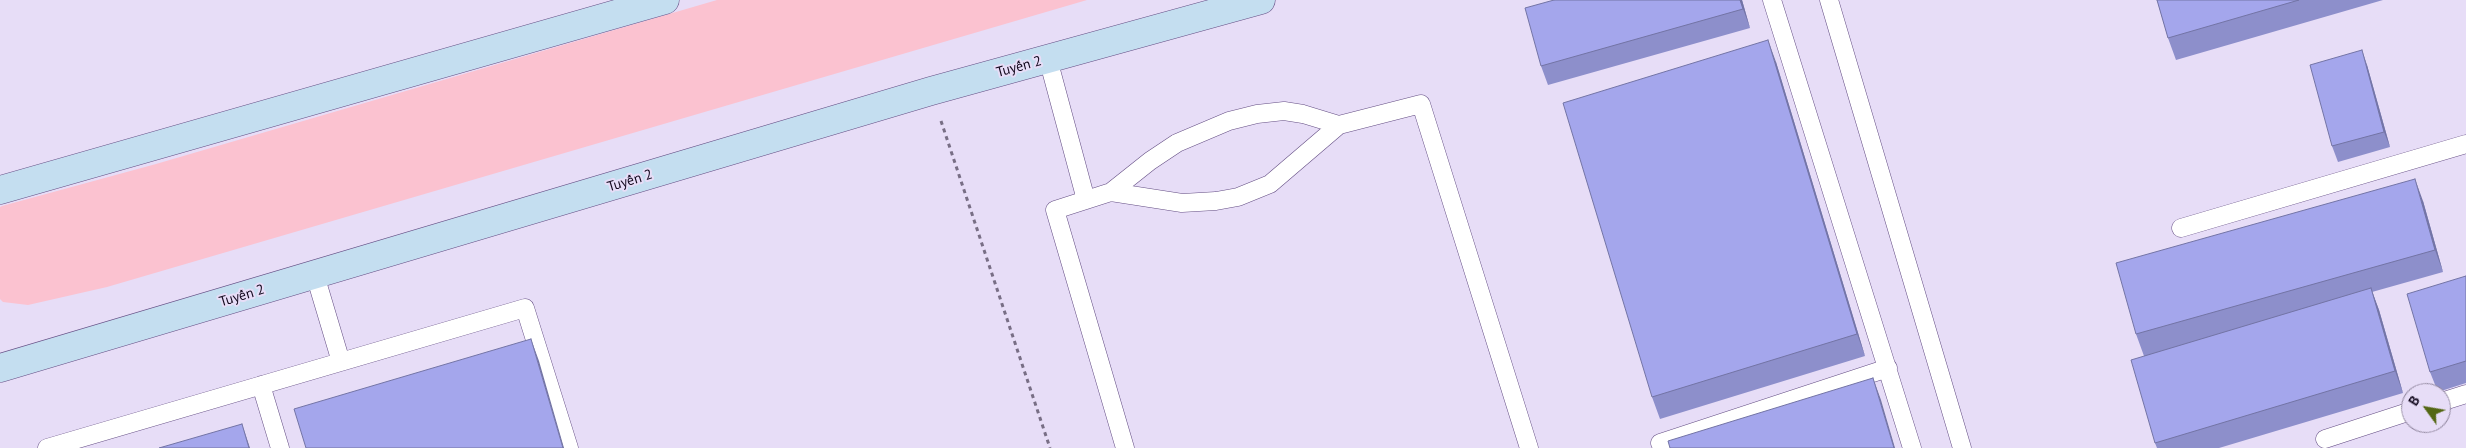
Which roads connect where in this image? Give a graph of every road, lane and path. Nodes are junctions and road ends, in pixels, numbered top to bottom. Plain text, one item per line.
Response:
1 (665, 0) edge
2 (1261, 0) edge
3 (1772, 0) edge
4 (1829, 0) edge
5 (1048, 59) junction
6 (931, 91) junction
7 (1339, 125) junction
8 (2466, 144) edge
9 (0, 190) edge
10 (1110, 192) junction
11 (1086, 200) junction
12 (2181, 228) dead end
13 (315, 275) junction
14 (341, 362) junction
15 (0, 368) edge
16 (1888, 368) junction
17 (261, 385) junction
18 (2466, 394) edge
19 (2451, 399) edge
20 (2401, 415) edge
21 (2325, 439) dead end
22 (1660, 444) dead end
23 (48, 448) edge
24 (280, 448) edge
25 (569, 448) edge
26 (1050, 448) edge
27 (1125, 448) edge
28 (1529, 448) edge
29 (1912, 448) edge
30 (1962, 448) edge

1 - 9 main road
2 - 5 main road, Tuyến 2
3 - 16 lane
4 - 30 lane
5 - 6 main road, Tuyến 2
5 - 11 lane
6 - 13 main road, Tuyến 2
6 - 26 path
7 - 10 lane
7 - 10 lane
7 - 28 lane
8 - 12 lane
10 - 11 lane
11 - 27 lane
13 - 14 lane
13 - 15 main road, Tuyến 2
14 - 17 lane
14 - 25 lane
16 - 22 lane
16 - 29 lane
17 - 23 lane
17 - 24 lane
18 - 19 lane
20 - 21 lane

